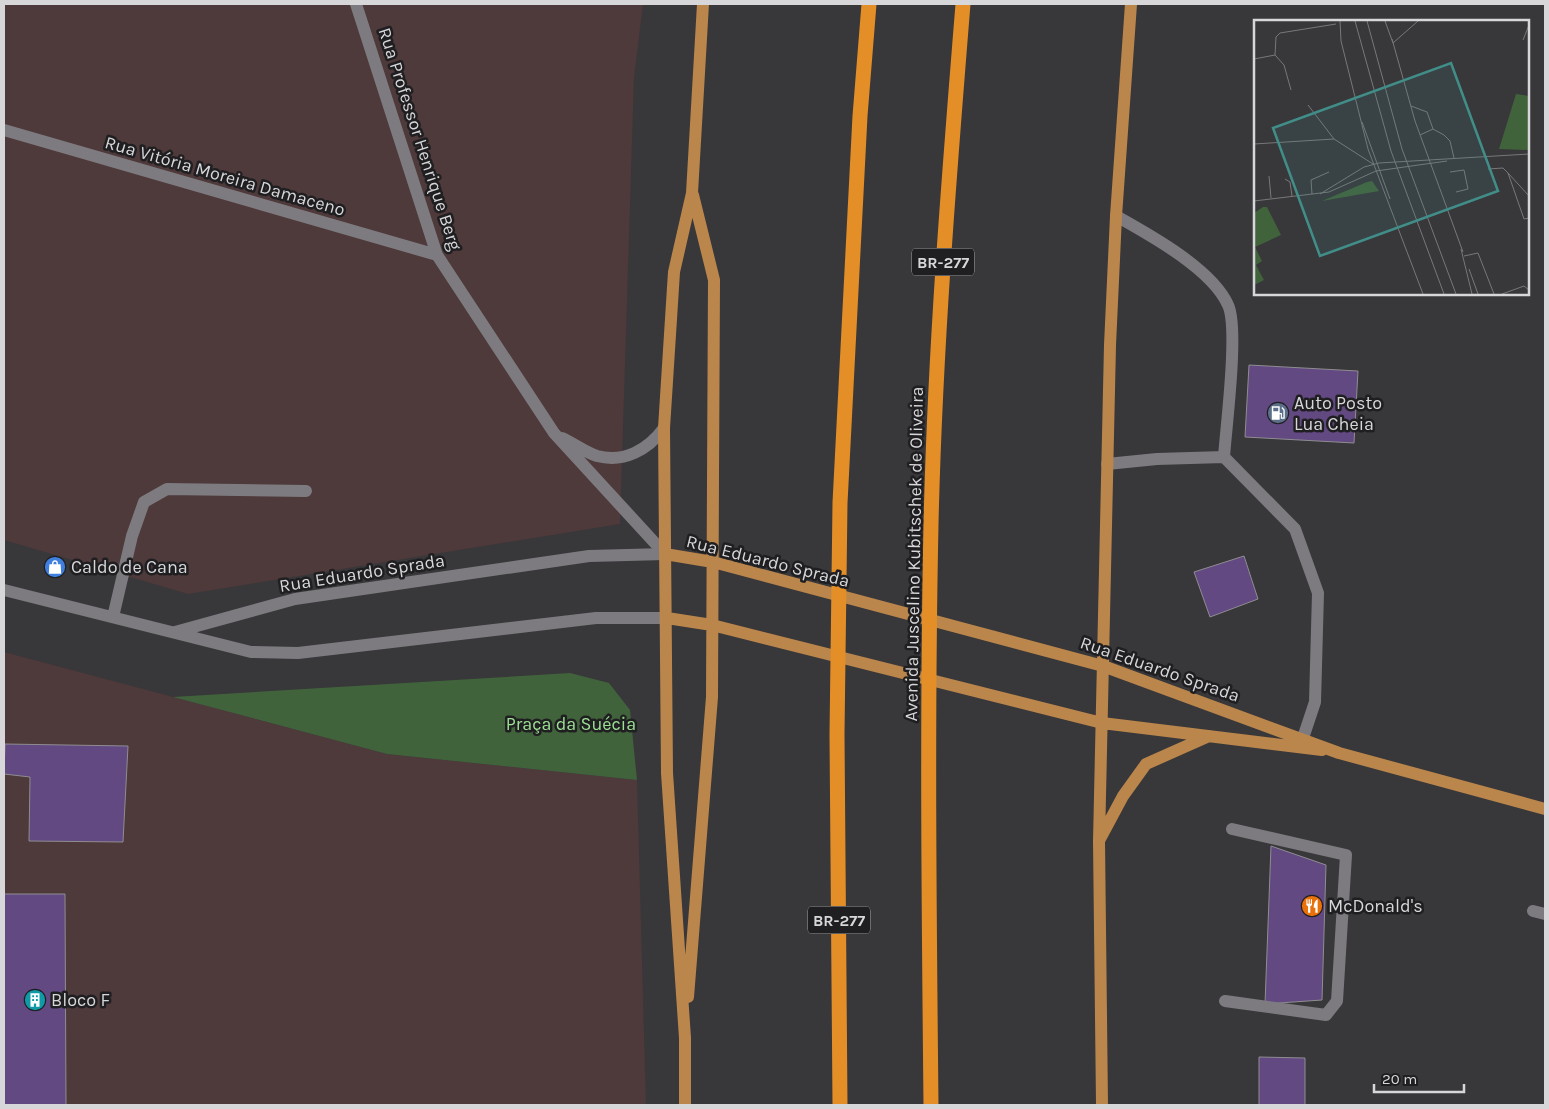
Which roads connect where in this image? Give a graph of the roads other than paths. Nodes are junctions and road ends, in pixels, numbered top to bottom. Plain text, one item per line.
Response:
1 (356, 4) edge
2 (703, 4) edge
3 (870, 4) edge
4 (962, 4) edge
5 (1131, 4) edge
6 (4, 130) edge
7 (692, 193) junction
8 (1116, 216) junction
9 (437, 255) junction
10 (664, 428) junction
11 (554, 434) junction
12 (1224, 457) junction
13 (1108, 464) junction
14 (306, 491) dead end
15 (665, 554) junction
16 (713, 562) junction
17 (4, 590) edge
18 (113, 617) junction
19 (667, 618) junction
20 (712, 625) junction
21 (173, 633) junction
22 (1104, 666) junction
23 (1102, 723) junction
24 (1209, 736) junction
25 (1303, 738) junction
26 (1339, 752) junction
27 (1545, 809) edge
28 (1232, 829) dead end
29 (1099, 841) junction
30 (1225, 1001) dead end
31 (685, 1038) junction
32 (685, 1105) edge
33 (840, 1105) edge
34 (931, 1105) edge
35 (1102, 1105) edge

1 - 9 street, Rua Professor Henrique Berg
2 - 7 main road
3 - 33 highway, BR-277
4 - 34 highway, Avenida Juscelino Kubitschek de Oliveira / BR-277
5 - 8 main road
6 - 9 street, Rua Vitória Moreira Damaceno
7 - 10 main road
7 - 16 main road
8 - 12 street
8 - 13 main road
9 - 11 street, Rua Professor Henrique Berg
10 - 11 street, Rua Professor Henrique Berg
10 - 15 main road
11 - 15 street, Rua Professor Henrique Berg
12 - 13 street
12 - 25 street
13 - 22 main road
14 - 18 street
15 - 16 main road, Rua Eduardo Sprada
15 - 19 main road
15 - 21 street, Rua Eduardo Sprada
16 - 20 main road
16 - 22 main road, Rua Eduardo Sprada
17 - 18 street, Rua Eduardo Sprada
18 - 21 street, Rua Eduardo Sprada
19 - 20 main road, Rua Eduardo Sprada
19 - 21 street, Rua Eduardo Sprada
19 - 31 main road
20 - 23 main road, Rua Eduardo Sprada
20 - 31 main road
22 - 23 main road
22 - 25 main road, Rua Eduardo Sprada
23 - 24 main road, Rua Eduardo Sprada
23 - 29 main road
24 - 26 main road, Rua Eduardo Sprada
24 - 29 main road
25 - 26 main road, Rua Eduardo Sprada
26 - 27 main road, Rua Eduardo Sprada
28 - 30 street
29 - 35 main road
31 - 32 main road

